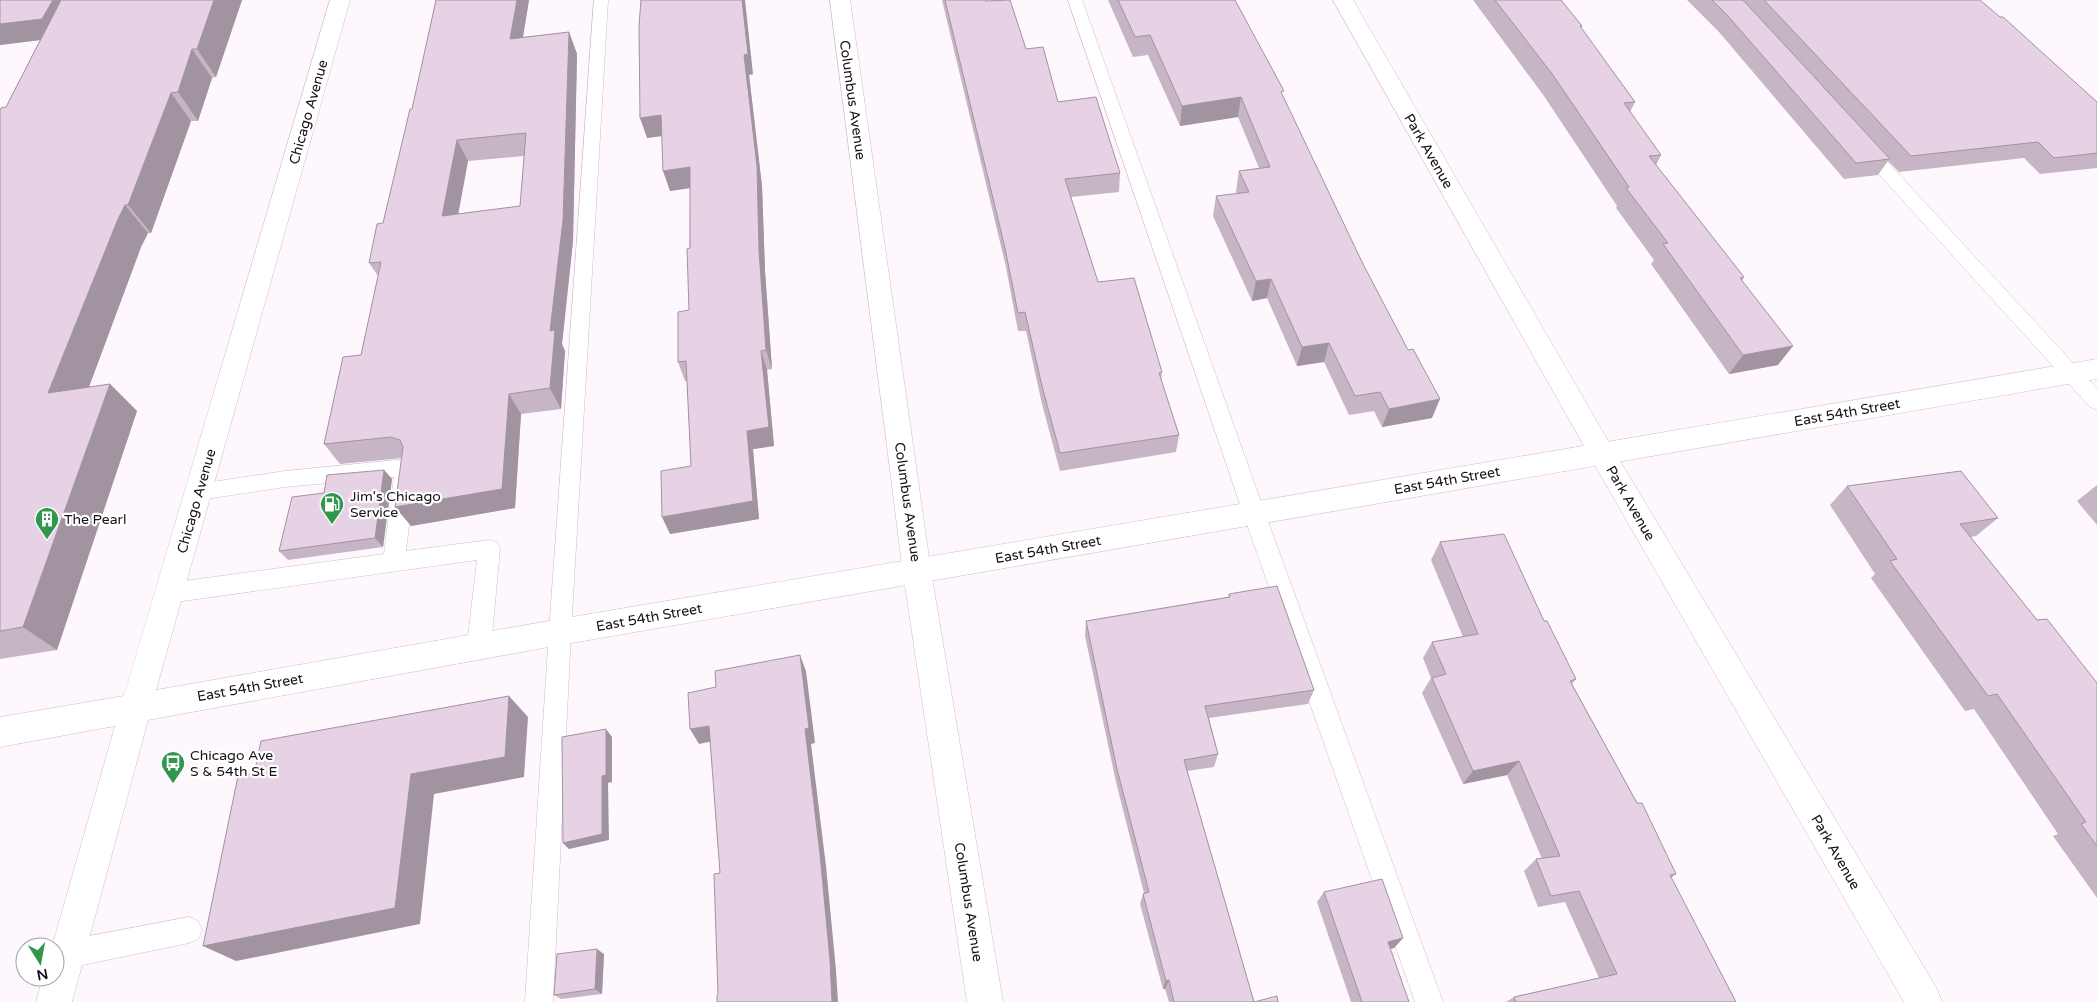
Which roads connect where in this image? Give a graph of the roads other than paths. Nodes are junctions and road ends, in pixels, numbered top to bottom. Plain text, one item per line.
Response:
1 (340, 0) edge
2 (600, 0) edge
3 (840, 0) edge
4 (1075, 0) edge
5 (1343, 0) edge
6 (1850, 132) edge
7 (2084, 372) edge
8 (2097, 402) edge
9 (1602, 454) junction
10 (199, 491) junction
11 (1254, 513) junction
12 (394, 562) junction
13 (917, 572) junction
14 (169, 593) junction
15 (560, 632) junction
16 (479, 646) junction
17 (136, 707) junction
18 (0, 732) edge
19 (189, 930) dead end
20 (68, 954) junction
21 (54, 1002) edge
22 (539, 1002) edge
23 (985, 1002) edge
24 (1430, 1002) edge
25 (1924, 1002) edge

1 - 10 street, Chicago Avenue
2 - 15 lane
3 - 13 street, Columbus Avenue
4 - 11 lane
5 - 9 street, Park Avenue
6 - 7 lane
7 - 8 lane
7 - 9 street, East 54th Street
9 - 11 street, East 54th Street
9 - 25 street, Park Avenue
10 - 12 lane
10 - 14 street, Chicago Avenue
11 - 13 street, East 54th Street
11 - 24 lane
12 - 14 lane
12 - 16 lane
13 - 15 street, East 54th Street
13 - 23 street, Columbus Avenue
14 - 17 street, Chicago Avenue
15 - 16 street, East 54th Street
15 - 22 lane
16 - 17 street, East 54th Street
17 - 18 street, East 54th Street
17 - 20 street, Chicago Avenue
19 - 20 lane
20 - 21 street, Chicago Avenue

